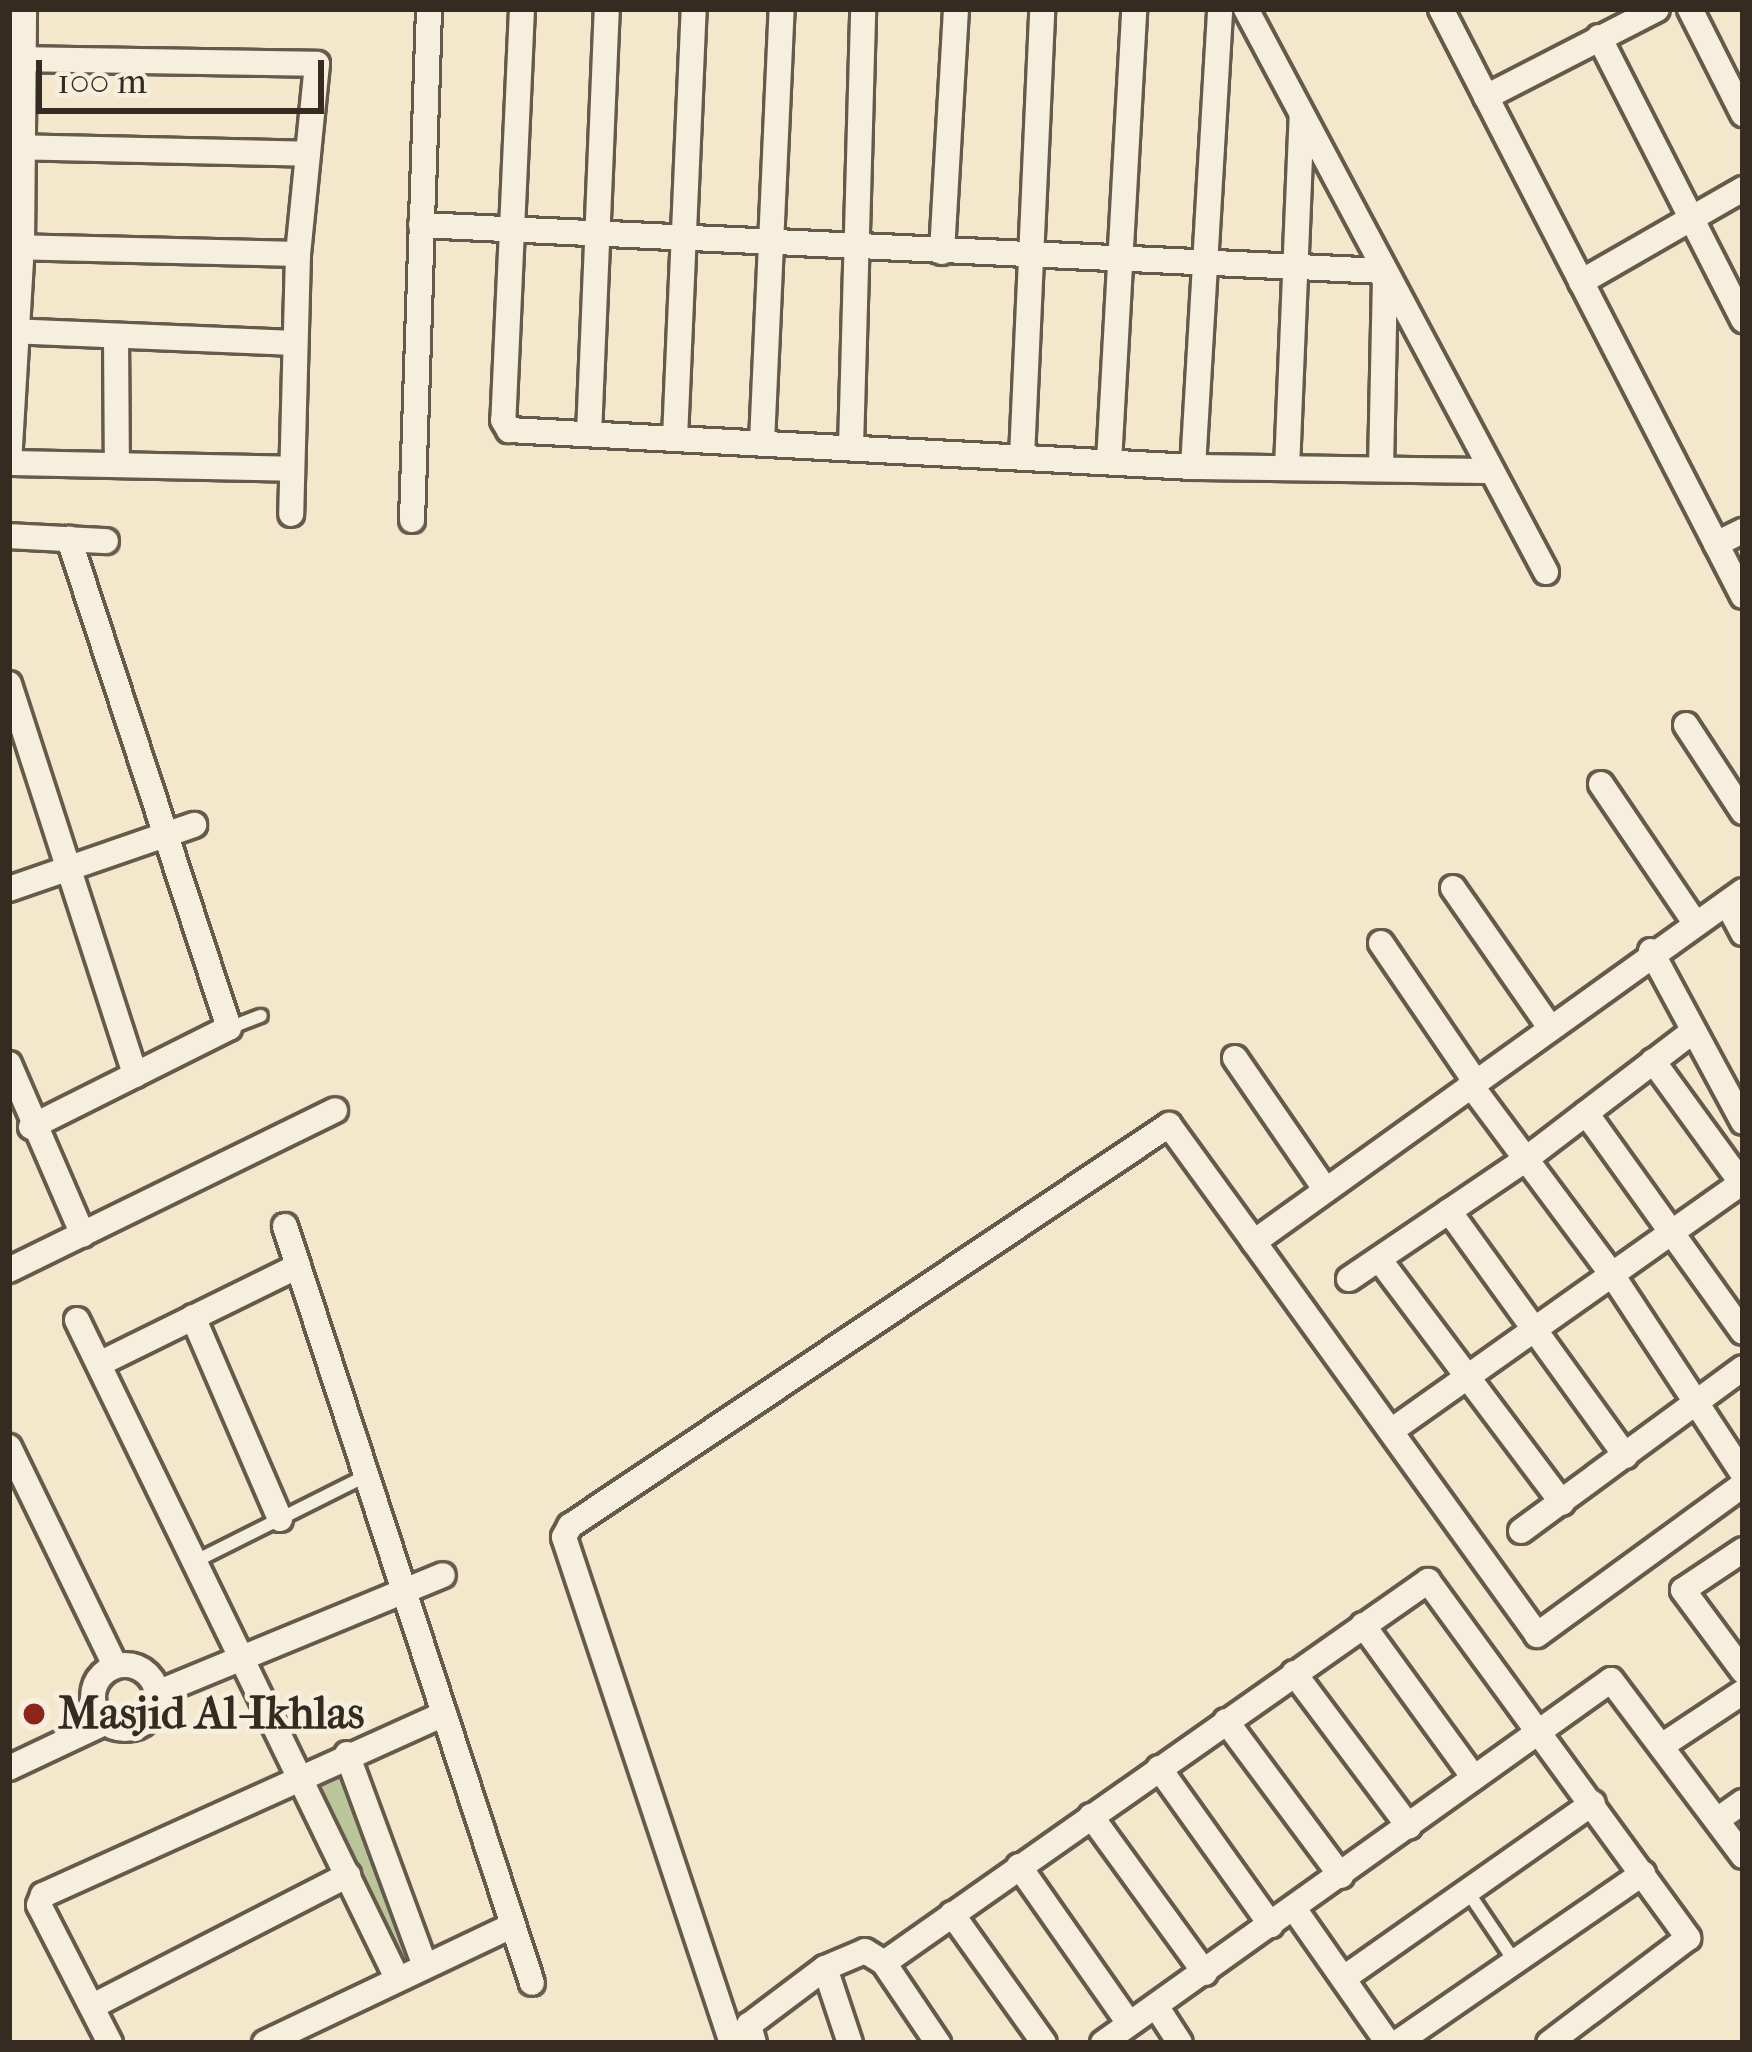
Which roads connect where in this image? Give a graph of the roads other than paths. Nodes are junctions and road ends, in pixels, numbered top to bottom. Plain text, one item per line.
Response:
1 (24, 9) edge
2 (429, 9) edge
3 (522, 9) edge
4 (607, 9) edge
5 (694, 9) edge
6 (782, 9) edge
7 (863, 9) edge
8 (956, 9) edge
9 (1042, 9) edge
10 (1134, 9) edge
11 (1220, 9) edge
12 (1246, 9) edge
13 (1441, 9) edge
14 (1657, 9) edge
15 (1690, 9) edge
16 (1598, 37) junction
17 (16, 59) edge
18 (1486, 97) junction
19 (1302, 114) junction
20 (1743, 114) edge
21 (16, 147) edge
22 (308, 154) junction
23 (1743, 189) edge
24 (1693, 216) junction
25 (421, 225) junction
26 (513, 234) junction
27 (597, 238) junction
28 (685, 242) junction
29 (770, 245) junction
30 (16, 247) edge
31 (859, 249) junction
32 (942, 252) junction
33 (298, 254) junction
34 (1030, 256) junction
35 (1120, 260) junction
36 (1205, 264) junction
37 (1290, 267) junction
38 (1383, 276) junction
39 (1582, 282) junction
40 (1743, 320) edge
41 (13, 332) edge
42 (116, 336) junction
43 (295, 343) junction
44 (589, 434) junction
45 (675, 438) junction
46 (762, 442) junction
47 (851, 447) junction
48 (1022, 457) junction
49 (1109, 462) junction
50 (10, 463) edge
51 (118, 464) junction
52 (1193, 466) junction
53 (1287, 467) junction
54 (1381, 467) junction
55 (292, 469) junction
56 (1491, 471) junction
57 (290, 514) dead end
58 (412, 520) dead end
59 (1743, 531) edge
60 (9, 536) edge
61 (69, 539) junction
62 (106, 541) dead end
63 (1716, 544) junction
64 (1546, 572) dead end
65 (1743, 596) edge
66 (9, 684) edge
67 (1686, 725) dead end
68 (1601, 784) dead end
69 (1743, 812) edge
70 (194, 825) dead end
71 (163, 836) junction
72 (68, 868) junction
73 (1454, 888) dead end
74 (9, 889) edge
75 (1735, 897) edge
76 (1695, 923) junction
77 (1743, 933) edge
78 (1381, 943) dead end
79 (1651, 951) junction
80 (261, 1016) dead end
81 (1549, 1026) junction
82 (230, 1028) junction
83 (1692, 1032) junction
84 (1235, 1058) dead end
85 (1653, 1061) junction
86 (9, 1064) edge
87 (135, 1076) junction
88 (1472, 1082) junction
89 (335, 1110) dead end
90 (1586, 1113) junction
91 (1743, 1121) edge
92 (22, 1123) edge
93 (1526, 1160) junction
94 (1742, 1183) edge
95 (1325, 1189) junction
96 (1450, 1211) junction
97 (285, 1226) dead end
98 (1673, 1232) junction
99 (83, 1234) junction
100 (1254, 1242) junction
101 (1379, 1258) junction
102 (298, 1266) junction
103 (9, 1270) edge
104 (1613, 1276) junction
105 (1349, 1279) dead end
106 (193, 1317) junction
107 (77, 1320) dead end
108 (1538, 1328) junction
109 (1743, 1332) edge
110 (99, 1364) junction
111 (1743, 1368) edge
112 (1468, 1377) junction
113 (1697, 1404) junction
114 (1391, 1430) junction
115 (9, 1447) edge
116 (1626, 1456) junction
117 (1743, 1474) edge
118 (367, 1475) junction
119 (1743, 1485) edge
120 (1562, 1503) junction
121 (280, 1520) junction
122 (1521, 1531) dead end
123 (1743, 1550) edge
124 (196, 1561) junction
125 (443, 1575) dead end
126 (405, 1591) junction
127 (1363, 1625) junction
128 (244, 1658) junction
129 (116, 1665) junction
130 (1743, 1671) edge
131 (1294, 1673) junction
132 (1743, 1692) edge
133 (157, 1693) junction
134 (444, 1714) junction
135 (1226, 1721) junction
136 (104, 1723) junction
137 (1543, 1731) junction
138 (1663, 1745) junction
139 (346, 1754) junction
140 (9, 1768) edge
141 (1159, 1768) junction
142 (299, 1773) junction
143 (1474, 1778) junction
144 (1743, 1802) edge
145 (1593, 1803) junction
146 (1091, 1816) junction
147 (1717, 1820) junction
148 (1409, 1827) junction
149 (1743, 1856) edge
150 (1019, 1866) junction
151 (1642, 1873) junction
152 (348, 1875) junction
153 (1341, 1876) junction
154 (1467, 1891) junction
155 (1295, 1910) junction
156 (952, 1913) junction
157 (1271, 1925) junction
158 (512, 1926) junction
159 (1515, 1962) junction
160 (884, 1963) junction
161 (424, 1966) junction
162 (825, 1967) junction
163 (1205, 1972) junction
164 (397, 1978) junction
165 (1343, 1978) junction
166 (532, 1983) dead end
167 (93, 2006) junction
168 (1158, 2009) junction
169 (1129, 2024) junction
170 (110, 2043) edge
171 (265, 2043) edge
172 (732, 2043) edge
173 (754, 2043) edge
174 (850, 2043) edge
175 (938, 2043) edge
176 (1044, 2043) edge
177 (1103, 2043) edge
178 (1180, 2043) edge
179 (1392, 2043) edge
180 (1549, 2043) edge

1 - 17 street
2 - 25 street
3 - 26 street
4 - 27 street
5 - 28 street
6 - 29 street
7 - 31 street
8 - 32 street
9 - 34 street
10 - 35 street
11 - 36 street
12 - 19 street
13 - 18 street
14 - 16 street
15 - 20 street
16 - 18 street
16 - 24 street
17 - 21 street
17 - 22 street
18 - 39 street
19 - 37 street
19 - 38 street
21 - 22 street
21 - 30 street
22 - 33 street
23 - 24 street
24 - 39 street
24 - 40 street
25 - 26 street
25 - 58 street
26 - 27 street
26 - 44 street
27 - 28 street
27 - 44 street
28 - 29 street
28 - 45 street
29 - 31 street
29 - 46 street
30 - 33 street
30 - 41 street
31 - 32 street
31 - 47 street
32 - 34 street
33 - 43 street
34 - 35 street
34 - 48 street
35 - 36 street
35 - 49 street
36 - 37 street
36 - 52 street
37 - 38 street
37 - 53 street
38 - 54 street
38 - 56 street
39 - 63 street
41 - 42 street
41 - 50 street
42 - 43 street
42 - 51 street
43 - 55 street
44 - 45 street
45 - 46 street
46 - 47 street
47 - 48 street
48 - 49 street
49 - 52 street
50 - 51 street
51 - 55 street
52 - 53 street
53 - 54 street
54 - 56 street
55 - 57 street
56 - 64 street
59 - 63 street
60 - 61 street
61 - 62 street
61 - 71 street
63 - 65 street
66 - 72 street
67 - 69 street
68 - 76 street
70 - 71 street
71 - 72 street
71 - 82 street
72 - 74 street
72 - 87 street
73 - 81 street
75 - 76 street
75 - 77 street
76 - 79 street
78 - 88 street
79 - 81 street
79 - 83 street
80 - 82 lane
81 - 88 street
82 - 87 street
83 - 85 street
83 - 91 street
84 - 95 street
85 - 90 street
85 - 94 street
86 - 92 street
87 - 92 street
88 - 93 street
88 - 95 street
89 - 99 street
90 - 93 street
90 - 98 street
92 - 99 street
93 - 96 street
93 - 104 street
94 - 98 street
95 - 100 street
96 - 101 street
96 - 108 street
97 - 102 street
98 - 104 street
98 - 109 street
99 - 103 street
100 - 114 street
100 - 172 street
101 - 105 street
101 - 112 street
102 - 106 street
102 - 118 street
104 - 108 street
104 - 113 street
106 - 110 street
106 - 121 street
107 - 110 street
108 - 112 street
108 - 116 street
110 - 124 street
111 - 113 street
112 - 114 street
112 - 120 street
113 - 116 street
113 - 117 street
114 - 119 street
115 - 129 street
116 - 120 street
118 - 121 lane
118 - 126 street
120 - 122 street
121 - 124 lane
123 - 130 street
124 - 128 street
125 - 126 street
126 - 128 street
126 - 134 street
127 - 131 street
127 - 137 street
127 - 143 street
128 - 133 street
128 - 142 street
129 - 133 street
129 - 136 street
131 - 135 street
131 - 148 street
132 - 138 street
133 - 136 street
134 - 139 street
134 - 158 street
135 - 141 street
135 - 153 street
136 - 140 street
137 - 138 street
137 - 143 street
137 - 145 street
138 - 147 street
139 - 142 street
139 - 161 street
141 - 146 street
141 - 157 street
142 - 152 street
142 - 167 street
143 - 148 street
144 - 147 street
145 - 151 street
145 - 154 street
146 - 150 street
146 - 163 street
147 - 149 street
148 - 153 street
150 - 156 street
150 - 169 street
151 - 159 street
151 - 180 street
152 - 164 street
152 - 167 street
153 - 155 street
154 - 159 lane
154 - 165 street
155 - 157 street
155 - 165 street
156 - 160 street
156 - 176 street
157 - 163 street
158 - 161 street
158 - 166 street
159 - 179 street
160 - 162 street
160 - 175 street
161 - 164 street
162 - 173 street
162 - 174 street
163 - 168 street
164 - 171 street
165 - 179 street
167 - 170 street
168 - 169 street
168 - 178 street
169 - 177 street

